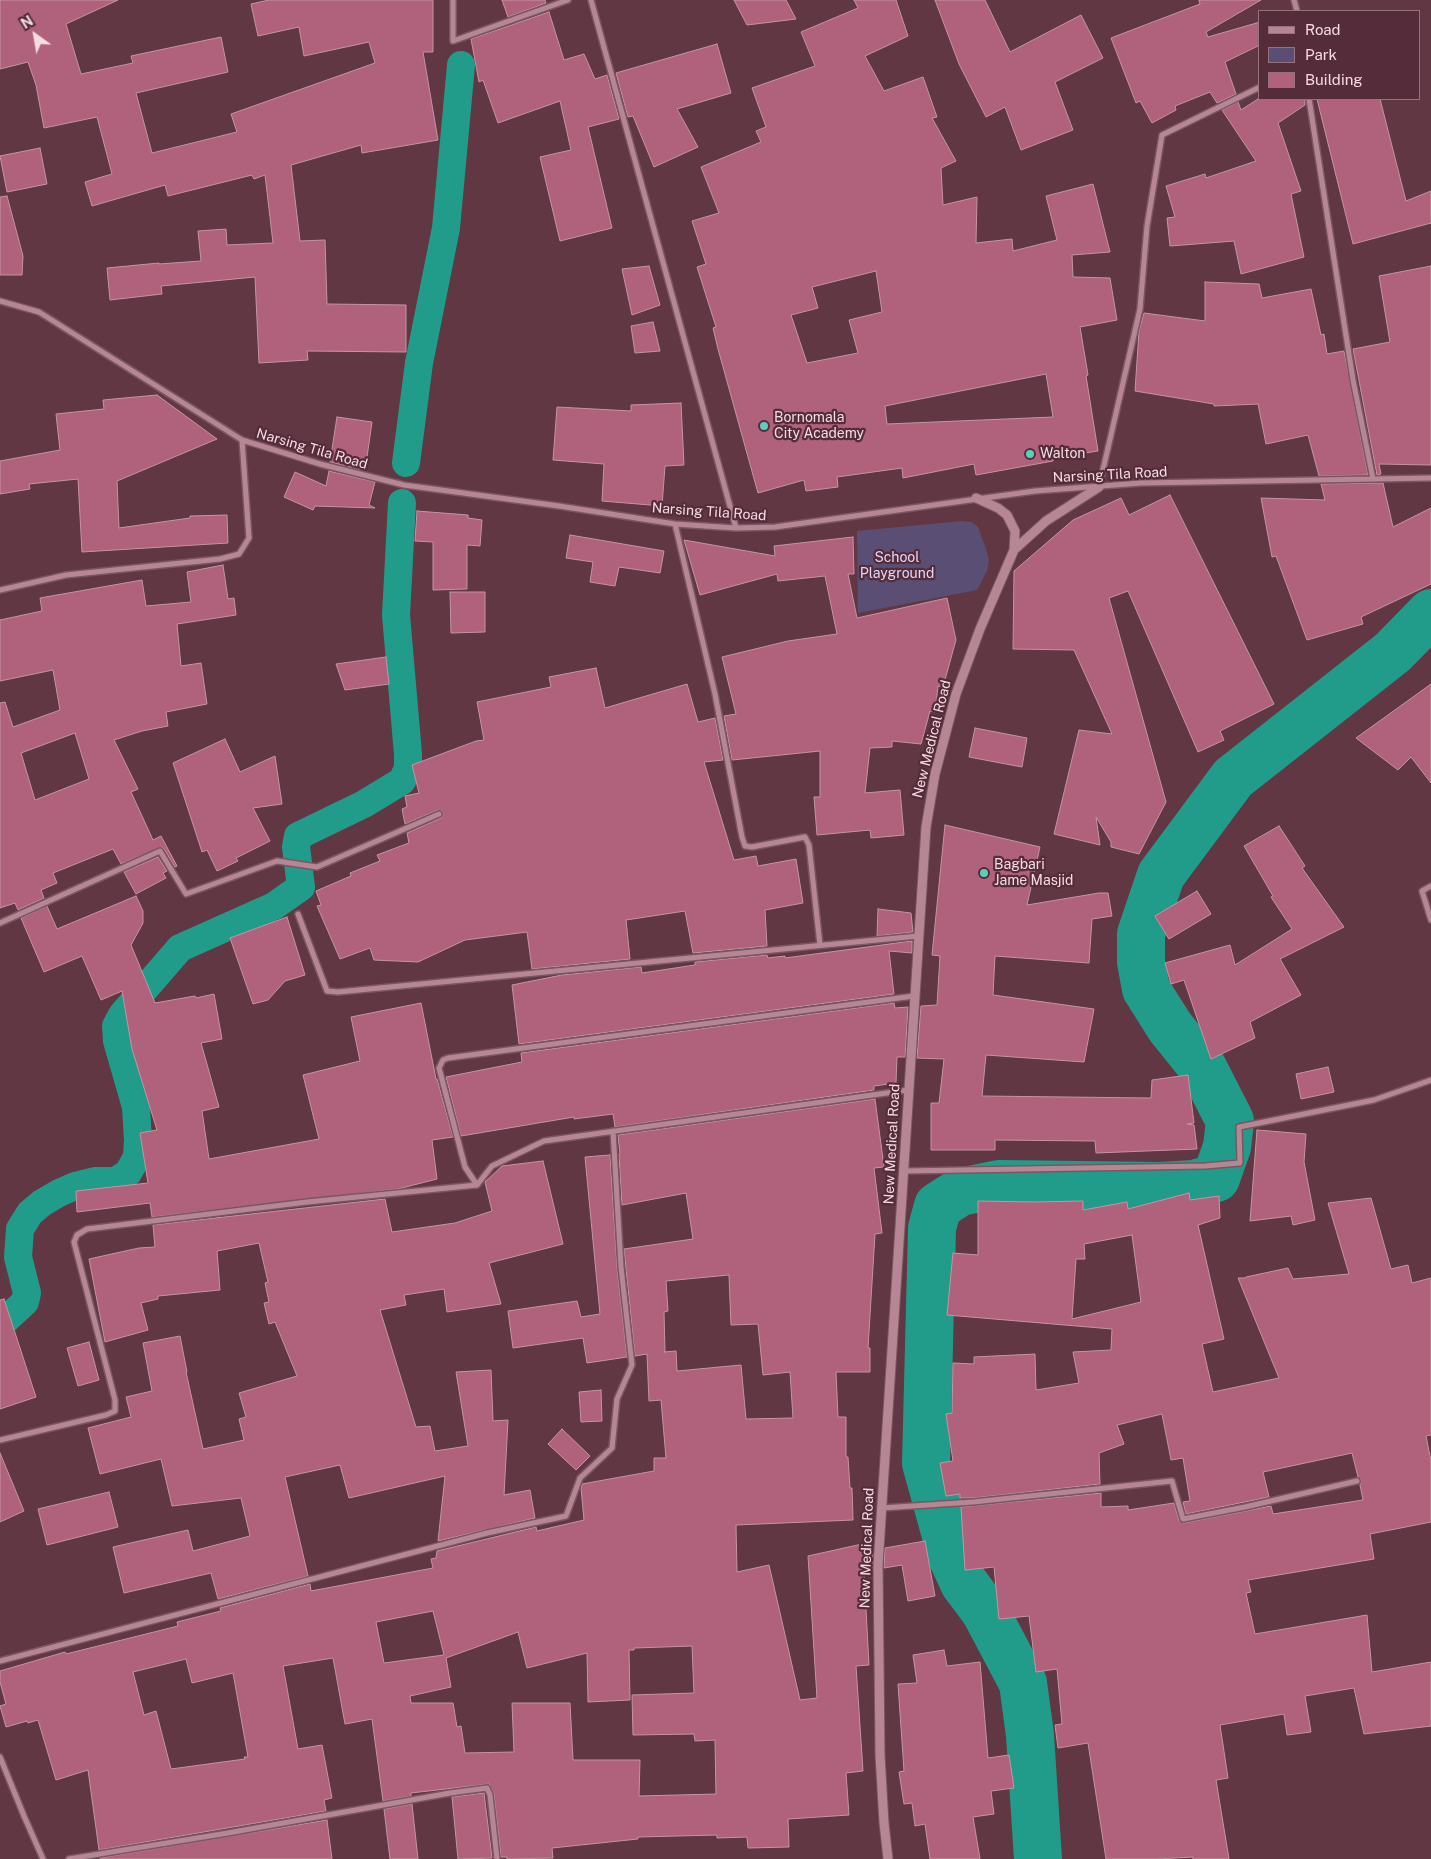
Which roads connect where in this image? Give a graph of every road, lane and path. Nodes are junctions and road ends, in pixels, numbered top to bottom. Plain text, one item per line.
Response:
1 (454, 0) edge
2 (568, 0) edge
3 (590, 0) edge
4 (1258, 88) edge
5 (1309, 100) edge
6 (0, 301) edge
7 (242, 440) junction
8 (1431, 478) edge
9 (1373, 480) junction
10 (1099, 487) junction
11 (976, 498) junction
12 (675, 524) junction
13 (736, 528) junction
14 (1014, 550) junction
15 (0, 590) edge
16 (439, 814) dead end
17 (1431, 886) edge
18 (298, 914) dead end
19 (1431, 920) edge
20 (0, 923) edge
21 (918, 936) junction
22 (820, 945) junction
23 (914, 996) junction
24 (1431, 1080) edge
25 (908, 1090) junction
26 (613, 1132) junction
27 (903, 1171) junction
28 (477, 1186) junction
29 (0, 1440) edge
30 (1358, 1481) dead end
31 (882, 1508) junction
32 (0, 1661) edge
33 (0, 1756) edge
34 (7, 1774) junction
35 (0, 1778) edge
36 (43, 1859) edge
37 (69, 1859) edge
38 (497, 1859) edge
39 (888, 1859) edge

1 - 2 street
3 - 13 street
4 - 10 street
5 - 9 street
6 - 7 street, Narsing Tila Road
7 - 12 street, Narsing Tila Road
7 - 15 street
8 - 9 street, Narsing Tila Road
9 - 10 street, Narsing Tila Road
10 - 11 street, Narsing Tila Road
10 - 14 street, New Medical Road
11 - 13 street, Narsing Tila Road
11 - 14 street
12 - 13 street, Narsing Tila Road
12 - 22 street
14 - 21 street, New Medical Road
16 - 20 street
17 - 19 street
18 - 22 street
21 - 22 street
21 - 23 street, New Medical Road
23 - 25 street, New Medical Road
23 - 28 street
24 - 27 street
25 - 26 street
25 - 27 street, New Medical Road
26 - 28 street
26 - 32 street
27 - 31 street, New Medical Road
28 - 29 street
30 - 31 street
31 - 39 street, New Medical Road
33 - 34 street
34 - 35 street
34 - 36 street
37 - 38 street

